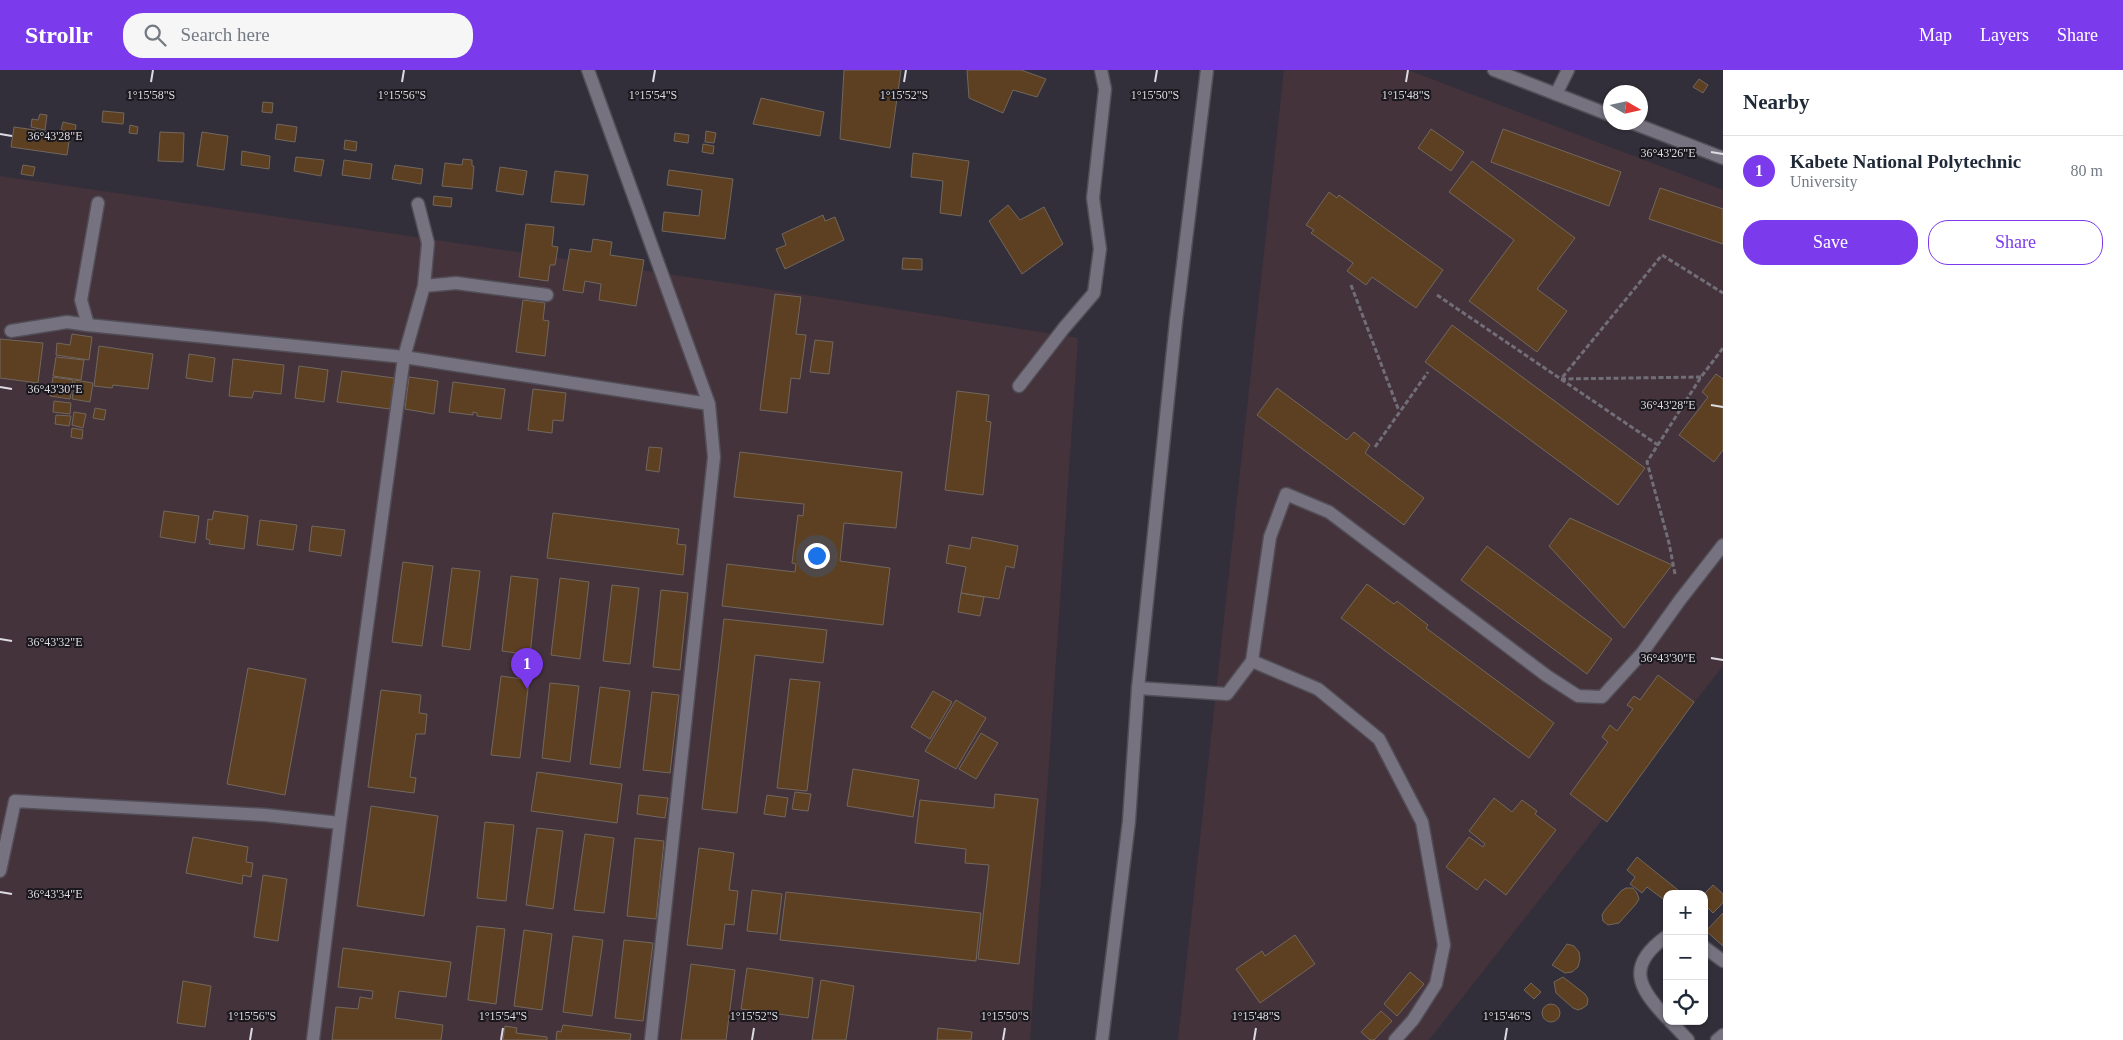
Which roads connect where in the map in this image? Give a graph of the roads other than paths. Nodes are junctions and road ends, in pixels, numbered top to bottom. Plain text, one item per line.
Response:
1 (588, 70) edge
2 (1101, 70) edge
3 (1207, 70) edge
4 (1494, 70) edge
5 (1568, 70) edge
6 (1556, 94) junction
7 (1603, 112) edge
8 (1648, 129) edge
9 (1723, 158) edge
10 (98, 203) dead end
11 (418, 204) dead end
12 (424, 286) junction
13 (547, 295) dead end
14 (88, 325) junction
15 (11, 331) dead end
16 (404, 358) junction
17 (1019, 386) dead end
18 (709, 404) junction
19 (1723, 545) edge
20 (1252, 661) junction
21 (1138, 688) junction
22 (340, 823) junction
23 (2, 846) edge
24 (0, 871) edge
25 (1663, 939) edge
26 (1708, 950) edge
27 (1723, 961) edge
28 (1663, 1014) edge
29 (1674, 1025) edge
30 (1723, 1034) edge
31 (313, 1040) edge
32 (652, 1040) edge
33 (1102, 1040) edge
34 (1395, 1040) edge
35 (1688, 1040) edge
36 (1717, 1040) edge

1 - 18 street
2 - 17 street
3 - 21 street
4 - 6 street
5 - 6 street
6 - 7 street
8 - 9 street
10 - 14 street
11 - 12 street
12 - 13 street
12 - 16 street
14 - 15 street
14 - 16 street
16 - 18 street
16 - 22 street
18 - 32 street
19 - 20 street
20 - 21 street
20 - 34 street
21 - 33 street
22 - 23 street
22 - 31 street
23 - 24 street
25 - 28 street
26 - 27 street
29 - 35 street
30 - 36 street

